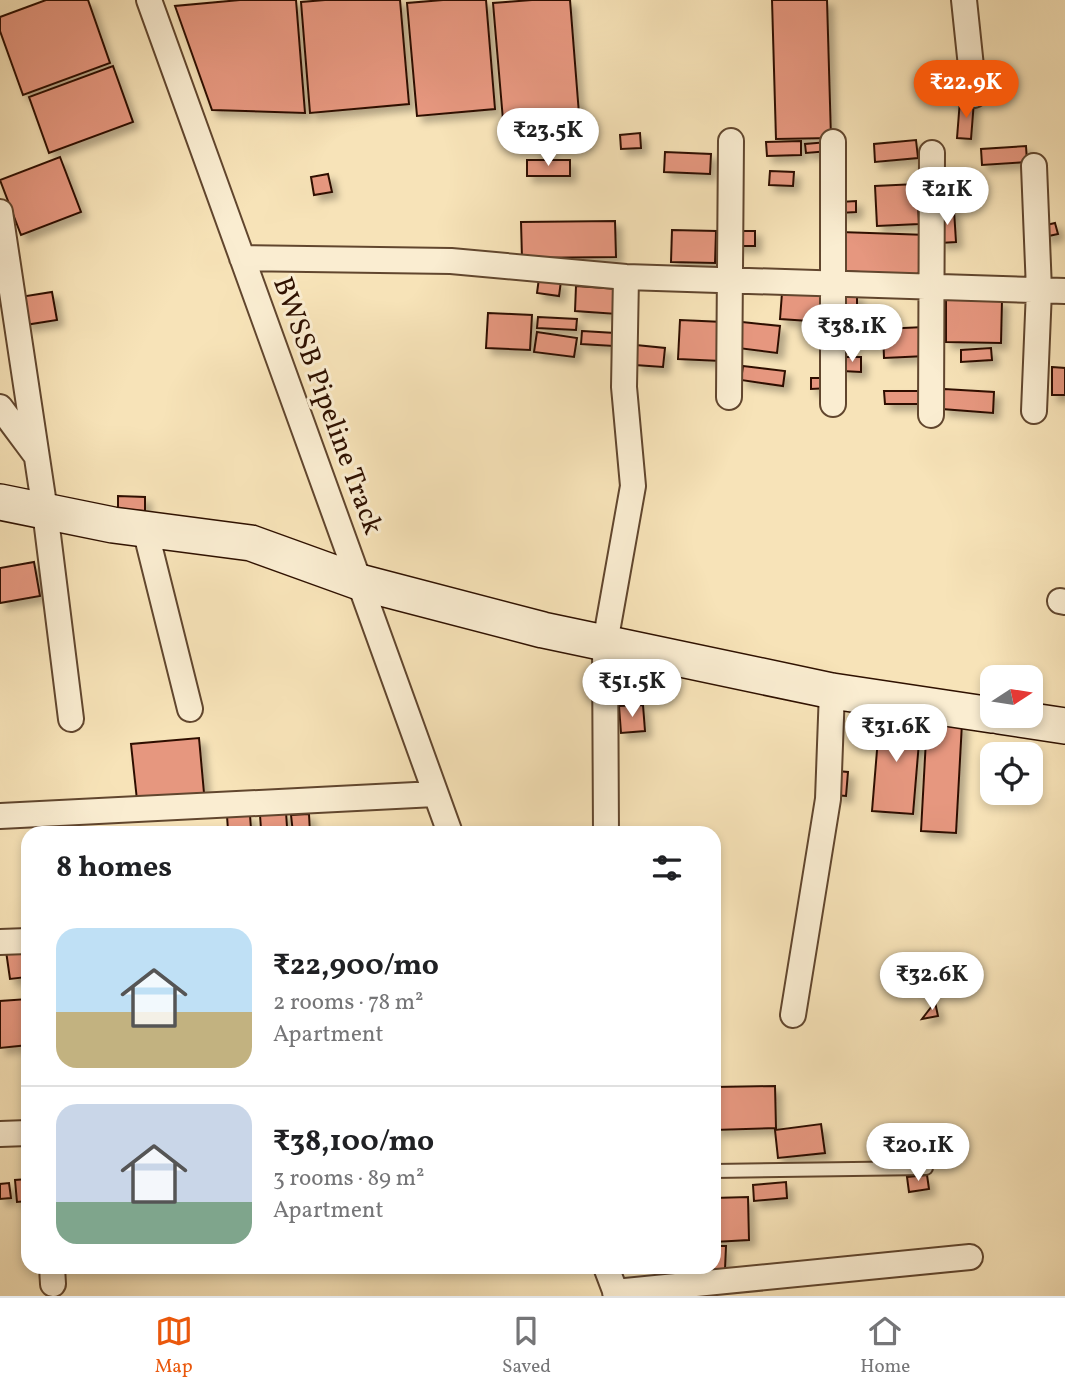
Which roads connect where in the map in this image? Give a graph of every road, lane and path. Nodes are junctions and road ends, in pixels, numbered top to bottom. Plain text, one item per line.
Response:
1 (149, 0) edge
2 (964, 0) edge
3 (974, 95) dead end
4 (731, 141) dead end
5 (834, 142) dead end
6 (932, 153) dead end
7 (1034, 166) dead end
8 (0, 212) edge
9 (242, 258) junction
10 (626, 277) junction
11 (729, 281) junction
12 (835, 284) junction
13 (934, 287) junction
14 (1039, 290) junction
15 (1065, 291) edge
16 (729, 397) dead end
17 (834, 404) dead end
18 (0, 407) edge
19 (1034, 411) dead end
20 (931, 415) dead end
21 (36, 456) junction
22 (0, 502) edge
23 (45, 511) junction
24 (145, 529) junction
25 (359, 582) junction
26 (605, 643) junction
27 (832, 691) junction
28 (190, 709) dead end
29 (980, 713) edge
30 (71, 719) dead end
31 (1043, 723) edge
32 (1065, 726) edge
33 (435, 794) junction
34 (0, 816) edge
35 (447, 826) edge
36 (606, 826) edge
37 (21, 941) edge
38 (0, 942) edge
39 (793, 1015) dead end
40 (21, 1133) edge
41 (0, 1134) edge
42 (926, 1168) dead end
43 (721, 1171) edge
44 (970, 1257) dead end
45 (609, 1274) edge
46 (616, 1294) edge

1 - 9 street, BWSSB Pipeline Track
2 - 3 street
4 - 11 street
5 - 12 street
6 - 13 street
7 - 14 street
8 - 21 street
9 - 10 street
9 - 25 street, BWSSB Pipeline Track
10 - 11 street
10 - 26 street
11 - 12 street
11 - 16 street
12 - 13 street
12 - 17 street
13 - 14 street
13 - 20 street
14 - 15 street
14 - 19 street
18 - 21 street
21 - 23 street
22 - 23 street
23 - 24 street
23 - 30 street
24 - 25 street
24 - 28 street
25 - 26 street
25 - 33 street, BWSSB Pipeline Track
26 - 27 street
26 - 36 street
27 - 29 street
27 - 39 street
31 - 32 street
33 - 34 street
33 - 35 street, BWSSB Pipeline Track
37 - 38 street
40 - 41 street
42 - 43 lane
44 - 46 street
45 - 46 street

